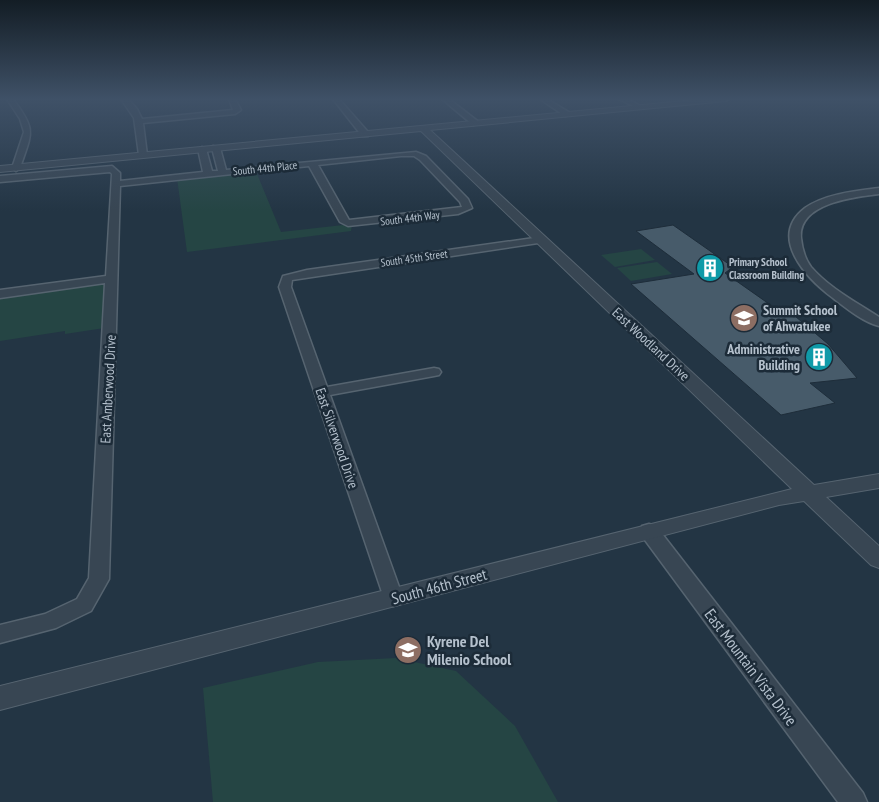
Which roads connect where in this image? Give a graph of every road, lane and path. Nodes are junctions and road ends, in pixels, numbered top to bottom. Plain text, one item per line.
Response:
1 (26, 136) edge
2 (141, 136) edge
3 (338, 136) edge
4 (432, 136) edge
5 (216, 148) junction
6 (202, 149) junction
7 (143, 155) junction
8 (220, 160) junction
9 (205, 162) junction
10 (312, 163) junction
11 (16, 168) junction
12 (0, 169) edge
13 (223, 173) junction
14 (208, 174) junction
15 (114, 177) junction
16 (0, 179) edge
17 (879, 191) edge
18 (467, 208) joint
19 (541, 240) junction
20 (287, 278) joint
21 (112, 279) junction
22 (0, 294) edge
23 (879, 322) edge
24 (434, 372) dead end
25 (321, 392) junction
26 (879, 481) edge
27 (809, 493) junction
28 (649, 531) junction
29 (879, 560) edge
30 (393, 598) junction
31 (0, 634) edge
32 (0, 698) edge
33 (854, 802) edge

1 - 11 street
2 - 7 street
3 - 5 street
4 - 19 street, East Woodland Drive
5 - 6 street
5 - 8 street
6 - 7 street
6 - 9 street
7 - 11 street
8 - 9 street
8 - 13 street
9 - 14 street
10 - 13 street, South 44th Place
10 - 18 street, South 44th Place
10 - 18 street, South 44th Way
11 - 12 street
13 - 14 street, South 44th Place
14 - 15 street, South 44th Place
15 - 16 street, South 44th Place
15 - 21 street, East Amberwood Drive
17 - 23 street
19 - 20 street, South 45th Street
19 - 27 street, East Woodland Drive
20 - 25 street, East Silverwood Drive
21 - 22 street
21 - 31 street, East Amberwood Drive
24 - 25 street
25 - 30 street, East Silverwood Drive
26 - 27 street, South 46th Street
27 - 28 street, South 46th Street
27 - 29 street, East Woodland Drive
28 - 30 street, South 46th Street
28 - 33 street, East Mountain Vista Drive
30 - 32 street, South 46th Street

